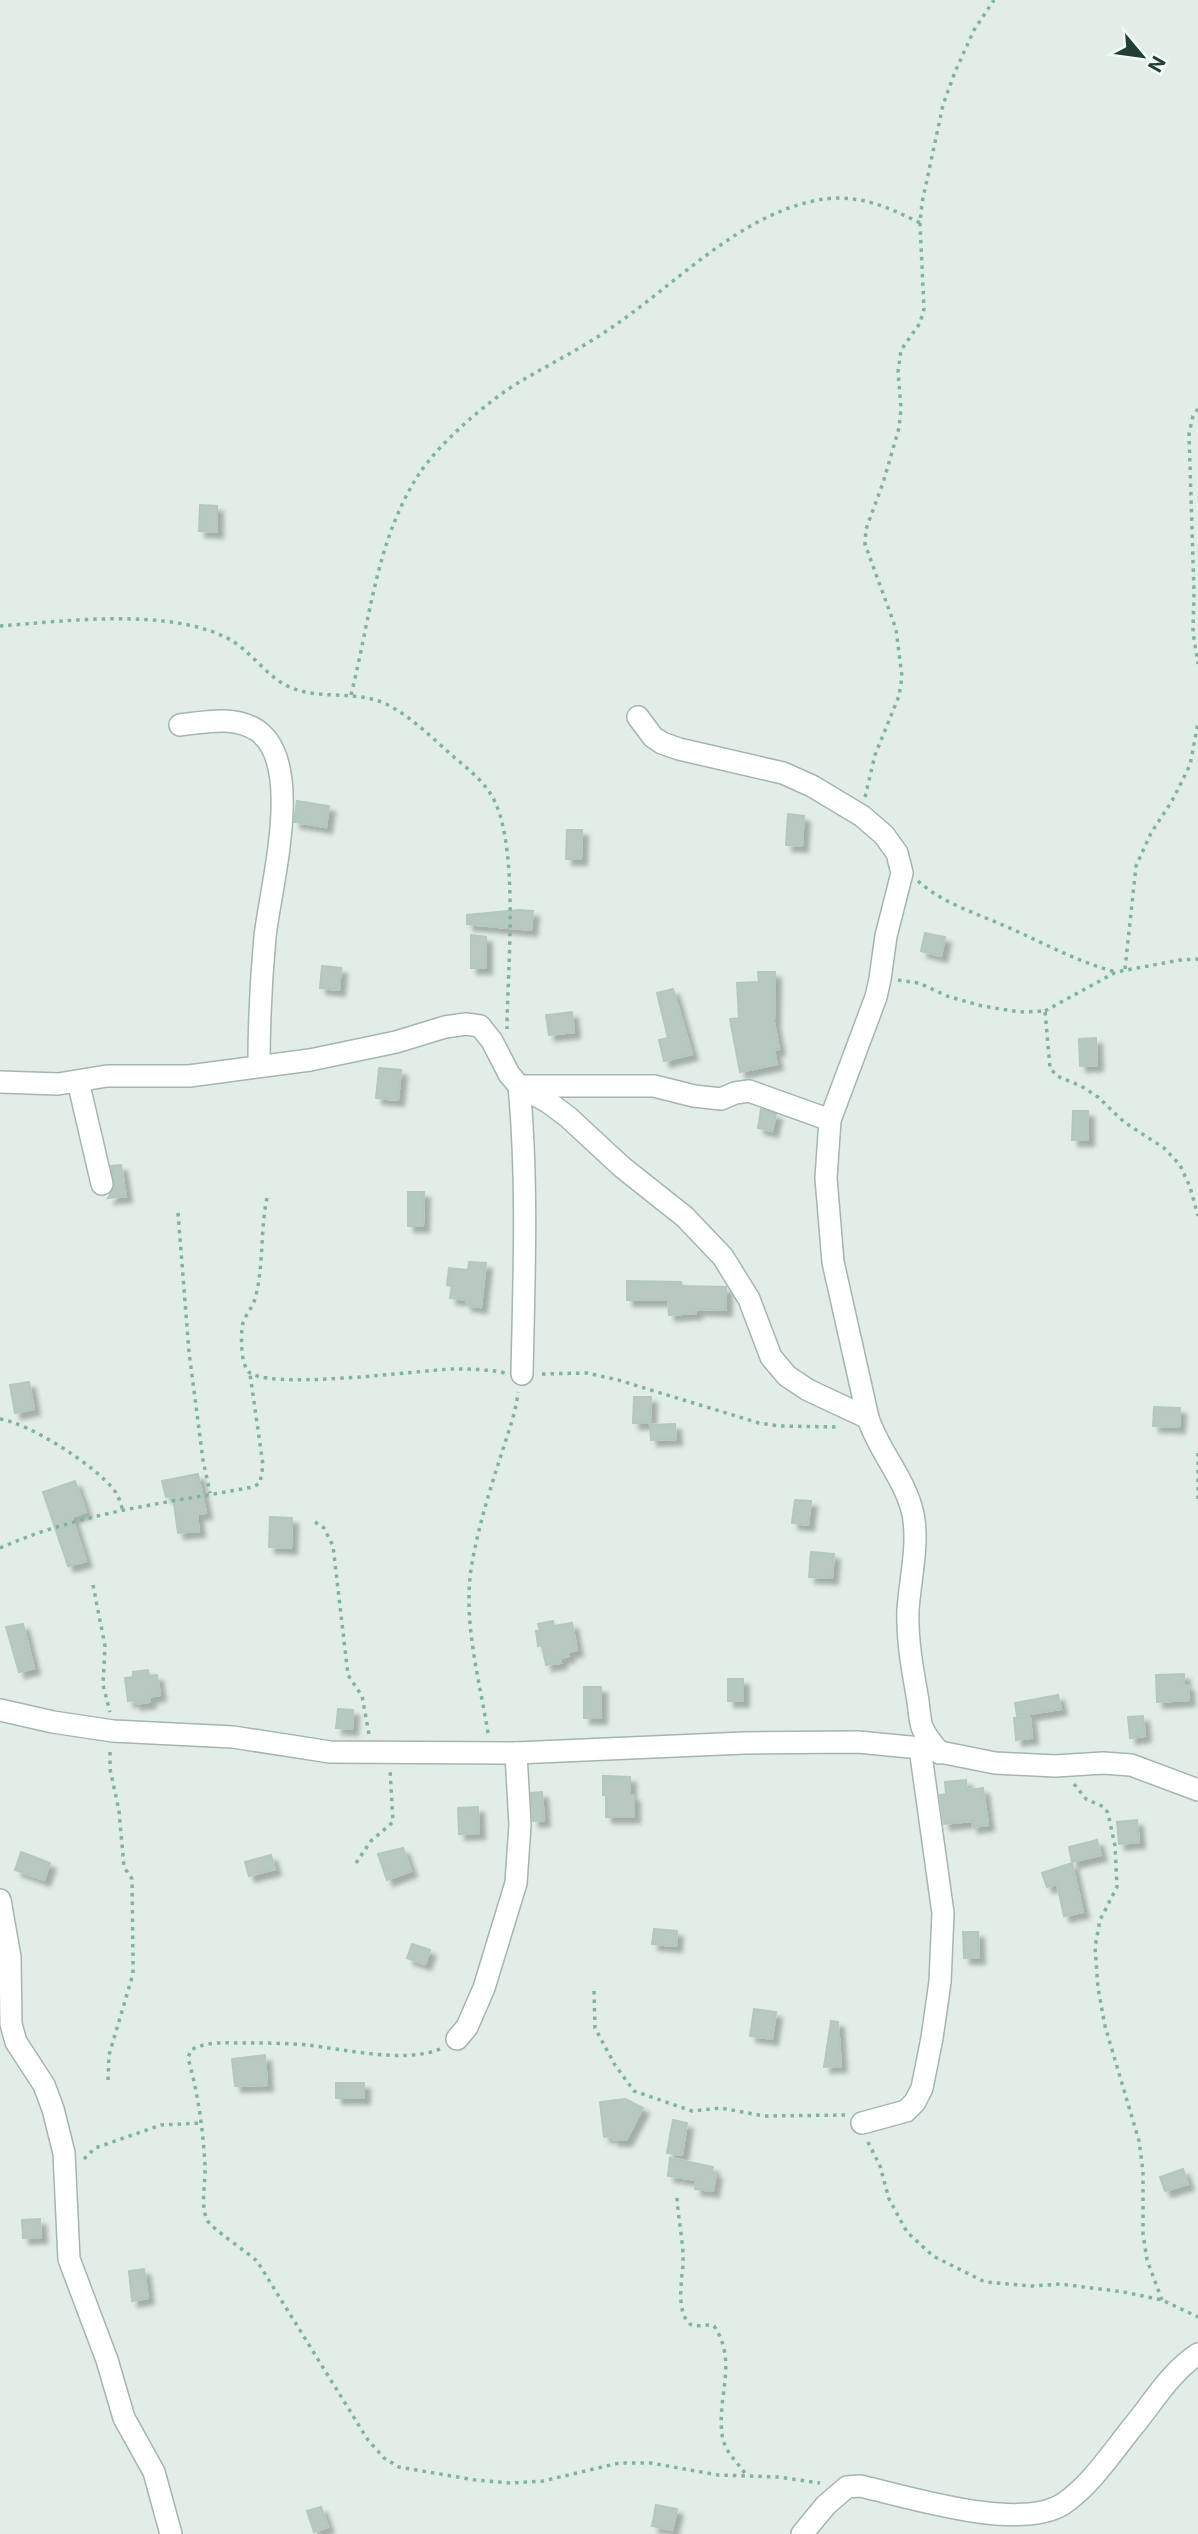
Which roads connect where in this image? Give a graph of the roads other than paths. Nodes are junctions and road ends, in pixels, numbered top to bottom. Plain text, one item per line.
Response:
1 (638, 717) dead end
2 (180, 725) dead end
3 (260, 1065) junction
4 (78, 1081) junction
5 (0, 1082) edge
6 (519, 1086) junction
7 (830, 1120) junction
8 (102, 1184) dead end
9 (516, 1374) road end
10 (868, 1418) junction
11 (0, 1710) edge
12 (930, 1751) junction
13 (516, 1753) junction
14 (1198, 1790) edge
15 (0, 1900) edge
16 (457, 2039) road end
17 (863, 2123) road end
18 (1198, 2354) edge
19 (171, 2534) edge
20 (802, 2534) edge

1 - 7 street
2 - 3 street
3 - 4 street
3 - 6 street
4 - 5 street
4 - 8 street
6 - 7 street
6 - 9 street
6 - 10 street
7 - 10 street
10 - 12 street
11 - 13 street
12 - 13 street
12 - 14 street
12 - 17 street
13 - 16 street
15 - 19 street
18 - 20 street

